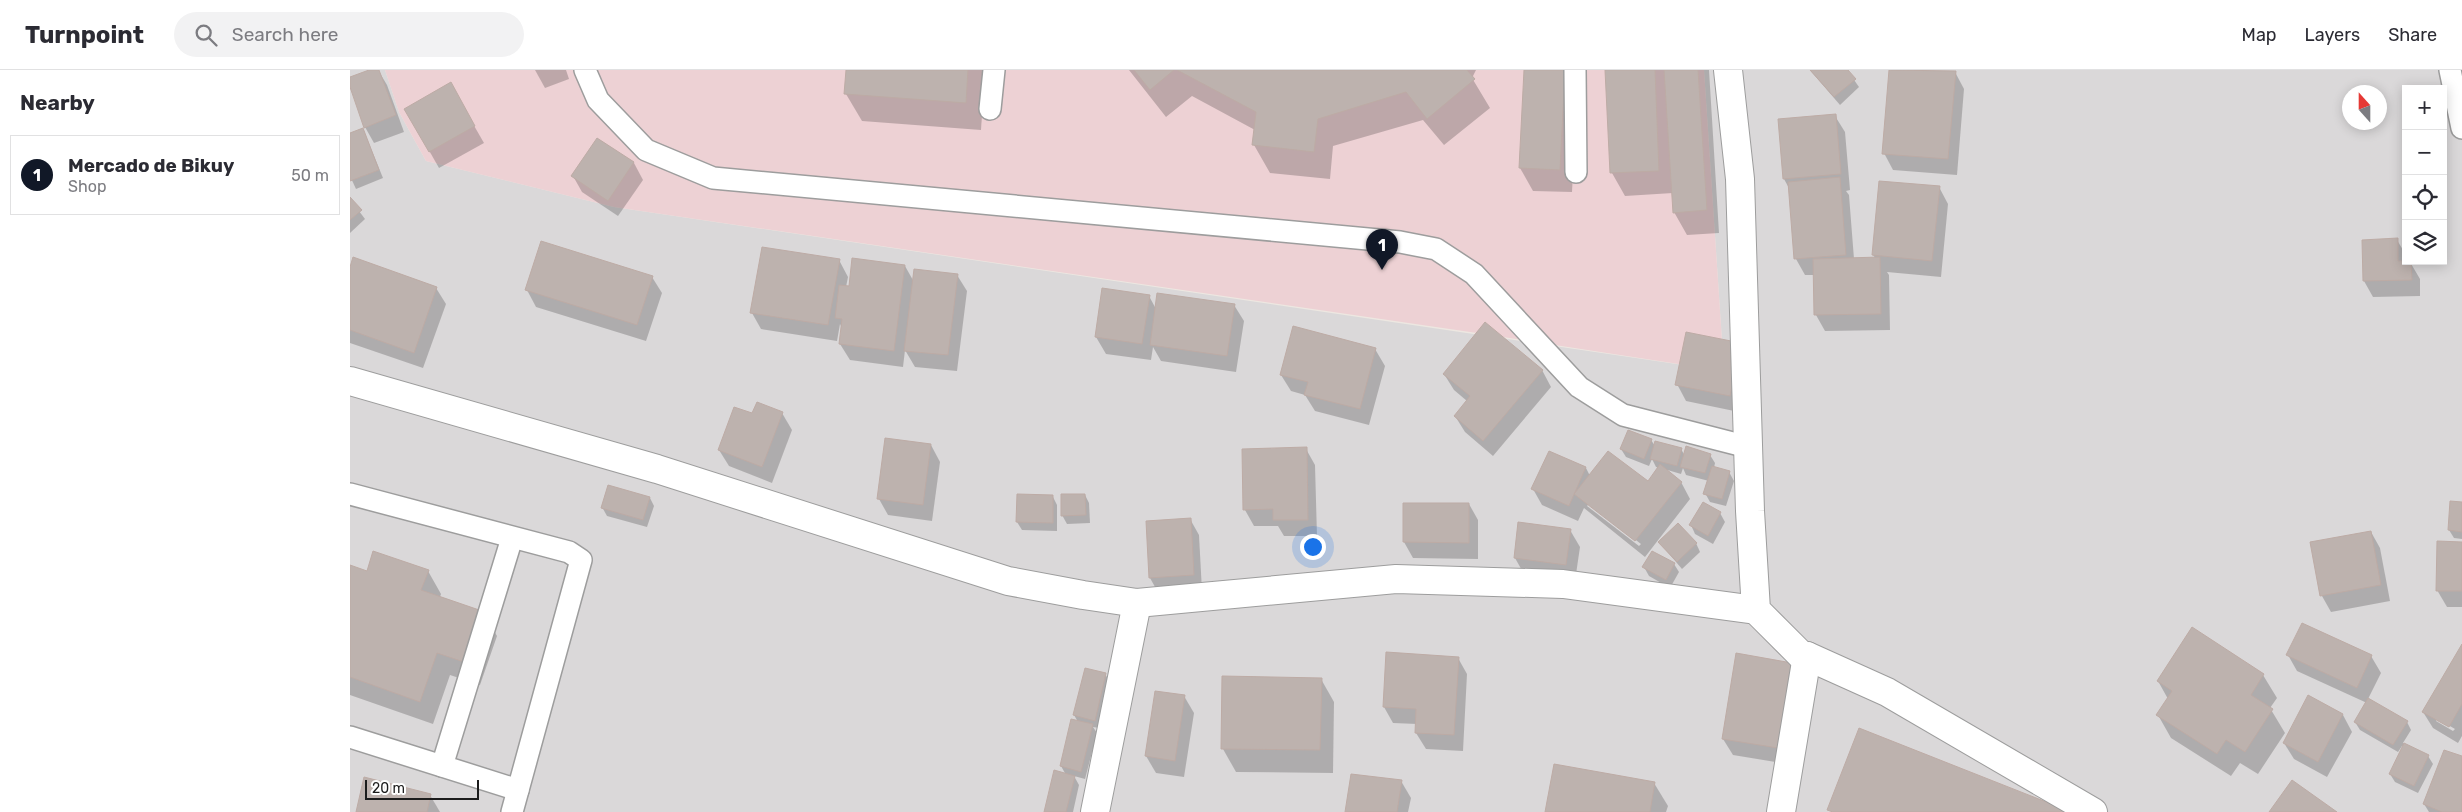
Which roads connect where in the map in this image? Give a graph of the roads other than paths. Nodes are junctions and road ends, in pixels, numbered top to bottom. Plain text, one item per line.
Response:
1 (585, 70) edge
2 (994, 70) edge
3 (1575, 70) edge
4 (1728, 70) edge
5 (2450, 70) edge
6 (990, 109) dead end
7 (2462, 128) edge
8 (1576, 172) dead end
9 (350, 381) edge
10 (1748, 447) junction
11 (350, 494) edge
12 (512, 538) junction
13 (1137, 603) junction
14 (1756, 610) junction
15 (1807, 656) junction
16 (350, 737) edge
17 (442, 766) junction
18 (518, 790) junction
19 (512, 812) edge
20 (1096, 812) edge
21 (1781, 812) edge
22 (2093, 812) edge

1 - 10 lane
2 - 6 lane
3 - 8 lane
4 - 10 street
5 - 7 lane
9 - 13 street
10 - 14 street
11 - 12 lane
12 - 17 lane
12 - 18 lane
13 - 14 street
13 - 20 street
14 - 15 street
15 - 21 street
15 - 22 street
16 - 17 lane
17 - 18 lane
18 - 19 lane

